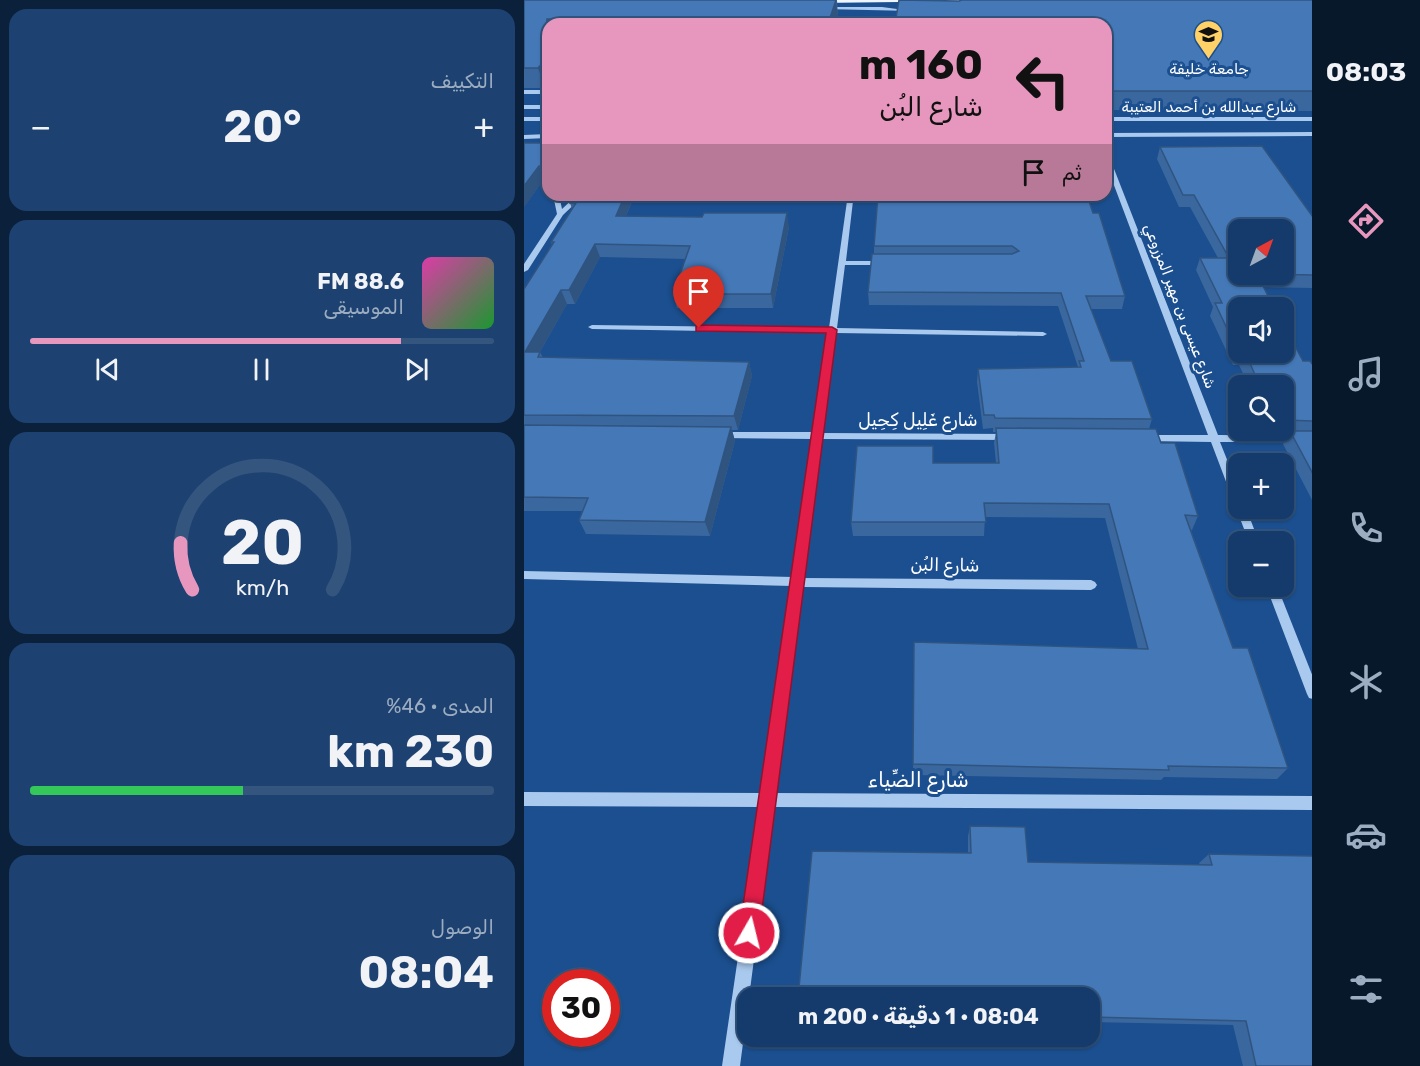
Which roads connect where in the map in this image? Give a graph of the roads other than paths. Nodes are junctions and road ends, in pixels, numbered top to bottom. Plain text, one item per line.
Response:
1 (808, 1) edge
2 (981, 1) edge
3 (823, 8) edge
4 (916, 12) edge
5 (524, 92) edge
6 (542, 92) edge
7 (524, 107) edge
8 (542, 107) edge
9 (524, 119) edge
10 (542, 119) edge
11 (1112, 119) edge
12 (1313, 119) edge
13 (1313, 134) edge
14 (1112, 135) edge
15 (524, 136) edge
16 (542, 136) edge
17 (1112, 172) edge
18 (557, 201) edge
19 (574, 201) edge
20 (849, 201) edge
21 (560, 214) junction
22 (841, 263) junction
23 (887, 263) edge
24 (524, 270) edge
25 (592, 327) dead end
26 (832, 330) junction
27 (1043, 334) dead end
28 (712, 435) edge
29 (818, 436) junction
30 (1016, 437) edge
31 (1133, 438) edge
32 (1214, 438) junction
33 (1313, 438) edge
34 (1228, 474) edge
35 (524, 574) edge
36 (798, 582) junction
37 (1091, 585) dead end
38 (1275, 597) edge
39 (1313, 694) edge
40 (524, 799) edge
41 (768, 800) junction
42 (1313, 803) edge
43 (731, 1066) edge

1 - 2 main road
3 - 4 street
5 - 6 street
7 - 8 street
9 - 10 street
11 - 12 street, شارع عبدالله بن أحمد العتيبة
13 - 14 street
15 - 16 street
17 - 32 street, شارع عيسى بن مهير المزروعي
18 - 21 street
19 - 21 street
20 - 22 street
21 - 24 street
22 - 23 street
22 - 26 street
25 - 26 street
26 - 27 street
26 - 29 street
28 - 29 street, شارع غَلِيل كِحِيل
29 - 30 street, شارع غَلِيل كِحِيل
29 - 36 street
31 - 32 street
32 - 33 street
32 - 34 street, شارع عيسى بن مهير المزروعي
35 - 36 street, شارع البُن
36 - 37 street, شارع البُن
36 - 41 street
38 - 39 street
40 - 41 street, شارع الضِّياء
41 - 42 street, شارع الضِّياء
41 - 43 street

